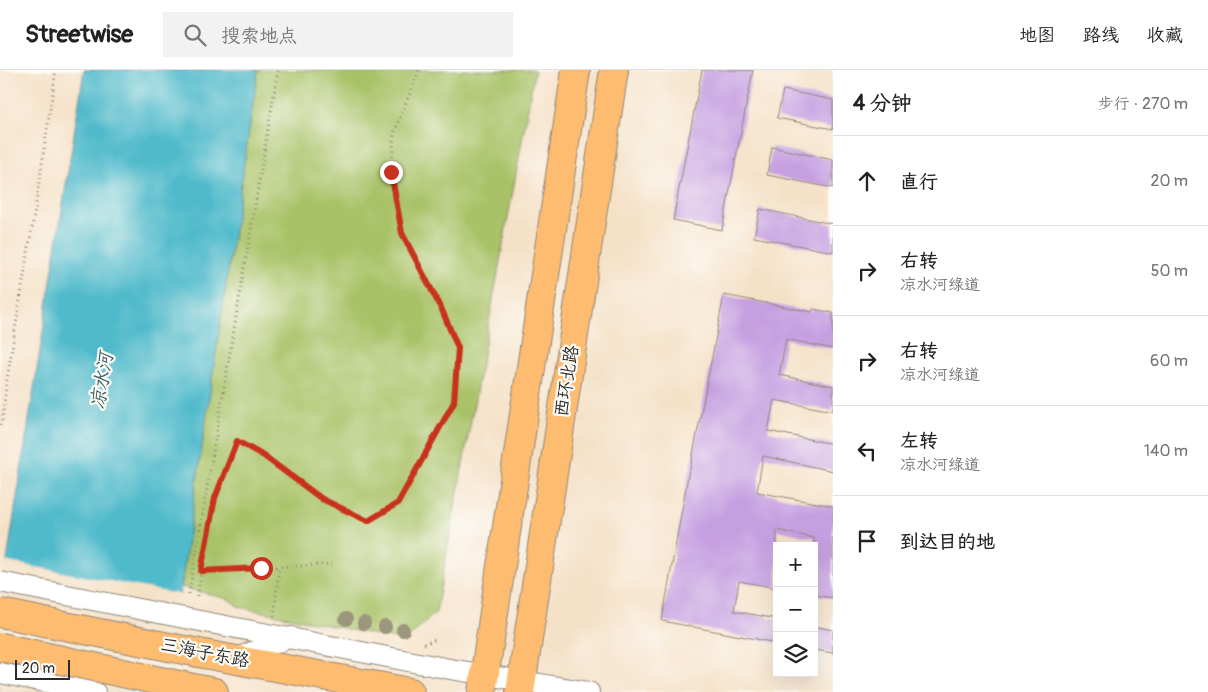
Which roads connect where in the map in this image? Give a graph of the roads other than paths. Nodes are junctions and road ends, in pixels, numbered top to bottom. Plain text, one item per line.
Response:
1 (576, 70) edge
2 (614, 70) edge
3 (0, 582) edge
4 (0, 613) edge
5 (292, 637) junction
6 (0, 647) edge
7 (234, 659) junction
8 (0, 673) edge
9 (484, 683) edge
10 (521, 686) edge
11 (204, 690) edge
12 (95, 692) edge
13 (410, 692) edge
14 (589, 692) edge

1 - 9 main road, 西环北路
2 - 10 main road, 西环北路
3 - 5 street, bridge
4 - 7 main road, 三海子东路, bridge
5 - 7 street
5 - 9 street
6 - 11 main road, 三海子东路, bridge
7 - 13 main road, 三海子东路
8 - 12 street
9 - 10 street
10 - 14 street

